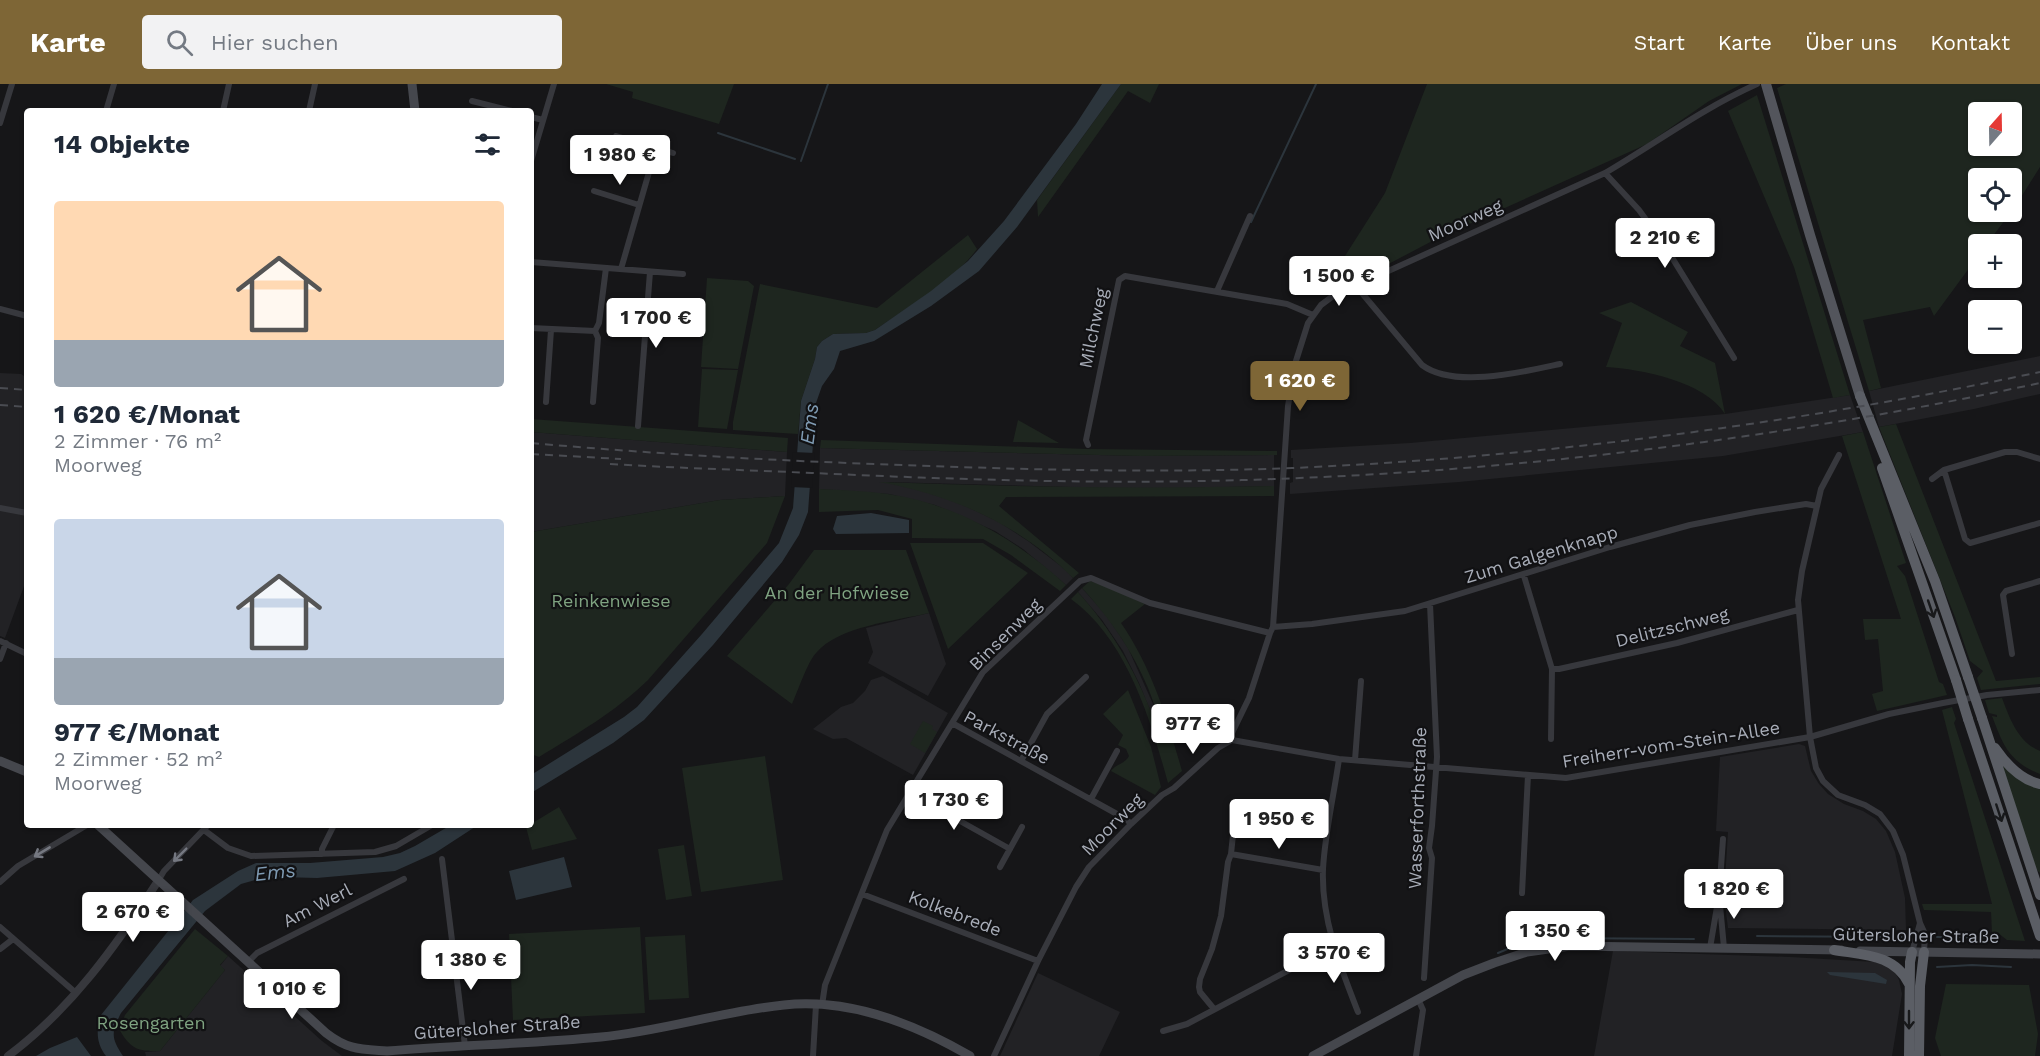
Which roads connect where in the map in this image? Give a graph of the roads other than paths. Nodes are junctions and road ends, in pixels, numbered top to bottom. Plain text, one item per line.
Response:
1 (12, 84) edge
2 (114, 84) edge
3 (229, 84) edge
4 (315, 84) edge
5 (412, 84) edge
6 (555, 84) edge
7 (1757, 84) edge
8 (1766, 84) edge
9 (472, 101) dead end
10 (107, 108) edge
11 (224, 108) edge
12 (310, 108) edge
13 (415, 108) edge
14 (501, 108) edge
15 (534, 118) edge
16 (543, 120) junction
17 (0, 123) edge
18 (616, 136) dead end
19 (656, 148) junction
20 (534, 151) edge
21 (673, 153) dead end
22 (1605, 173) junction
23 (594, 191) dead end
24 (639, 205) junction
25 (1250, 216) dead end
26 (534, 262) edge
27 (606, 268) junction
28 (621, 269) junction
29 (650, 272) junction
30 (683, 274) dead end
31 (1356, 286) junction
32 (1217, 291) junction
33 (0, 309) edge
34 (24, 315) edge
35 (1312, 315) junction
36 (534, 328) edge
37 (551, 330) junction
38 (595, 331) junction
39 (1734, 357) dead end
40 (1560, 364) dead end
41 (1860, 396) junction
42 (546, 402) dead end
43 (593, 402) dead end
44 (638, 426) dead end
45 (1088, 445) dead end
46 (1839, 455) dead end
47 (2040, 459) edge
48 (1944, 470) junction
49 (1932, 478) dead end
50 (1817, 507) junction
51 (0, 508) edge
52 (24, 512) edge
53 (2040, 523) edge
54 (1524, 576) junction
55 (2040, 581) edge
56 (1430, 604) junction
57 (1798, 610) junction
58 (1271, 630) junction
59 (3, 642) edge
60 (24, 652) edge
61 (2012, 654) dead end
62 (0, 659) edge
63 (1552, 669) junction
64 (1086, 677) dead end
65 (1361, 681) dead end
66 (2040, 690) edge
67 (1982, 718) junction
68 (952, 723) junction
69 (1810, 737) junction
70 (1551, 739) dead end
71 (1232, 740) junction
72 (1117, 752) dead end
73 (1339, 759) junction
74 (1355, 760) junction
75 (0, 761) edge
76 (1021, 761) junction
77 (1436, 767) junction
78 (24, 771) edge
79 (1527, 775) junction
80 (2040, 783) edge
81 (910, 793) junction
82 (1091, 799) junction
83 (1235, 816) dead end
84 (1131, 824) junction
85 (1022, 827) dead end
86 (82, 828) edge
87 (101, 828) edge
88 (205, 828) edge
89 (207, 828) edge
90 (332, 828) edge
91 (428, 828) edge
92 (1723, 839) dead end
93 (1010, 849) junction
94 (322, 854) junction
95 (1231, 854) junction
96 (442, 858) dead end
97 (1000, 867) dead end
98 (1323, 870) junction
99 (404, 879) dead end
100 (158, 881) junction
101 (0, 882) edge
102 (1522, 893) dead end
103 (862, 894) junction
104 (1719, 895) junction
105 (2040, 895) edge
106 (1920, 924) junction
107 (0, 927) edge
108 (2040, 936) edge
109 (13, 939) junction
110 (1333, 947) junction
111 (1710, 948) junction
112 (1724, 948) junction
113 (0, 949) edge
114 (1834, 950) junction
115 (1912, 952) junction
116 (1924, 952) junction
117 (2040, 954) edge
118 (1038, 961) junction
119 (248, 962) junction
120 (1424, 978) dead end
121 (1909, 984) junction
122 (76, 993) junction
123 (1419, 1000) junction
124 (819, 1005) junction
125 (1214, 1009) junction
126 (1358, 1012) dead end
127 (1163, 1031) dead end
128 (465, 1046) junction
129 (357, 1053) edge
130 (8, 1056) edge
131 (813, 1056) edge
132 (970, 1056) edge
133 (994, 1056) edge
134 (1313, 1056) edge
135 (1416, 1056) edge
136 (1909, 1056) edge
137 (1919, 1056) edge

1 - 17 street
2 - 10 street
3 - 11 street
4 - 12 street
5 - 13 main road
6 - 16 street
7 - 22 street, Moorweg
8 - 41 main road
9 - 14 street
15 - 16 street
16 - 20 street
18 - 19 street
19 - 21 street
19 - 24 street
22 - 31 street, Moorweg
22 - 39 street
23 - 24 street
24 - 28 street
25 - 32 street
26 - 27 street
27 - 28 street
27 - 38 street
28 - 29 street
29 - 30 street
29 - 44 street
31 - 35 street, Moorweg
31 - 40 street
32 - 35 street, Milchweg
32 - 45 street, Milchweg
33 - 34 street
35 - 58 street, Moorweg
36 - 37 street
37 - 38 street
37 - 42 street
38 - 43 street
41 - 67 highway, bridge
41 -> 108 highway, bridge
46 - 50 street
47 - 48 street
48 - 49 street
48 - 53 street
50 - 54 street, Zum Galgenknapp
50 - 57 street
51 - 52 street
54 - 56 street, Zum Galgenknapp
54 - 63 street
55 - 61 street
56 - 58 street, Zum Galgenknapp
56 - 77 street, Wasserforthstraße
57 - 63 street, Delitzschweg
57 - 69 street
58 - 68 street, Binsenweg
58 - 71 street, Moorweg
59 - 60 street
59 - 62 street
63 - 70 street
64 - 76 street
65 - 74 street
66 - 69 street, Freiherr-vom-Stein-Allee
67 - 80 highway
67 - 105 highway
68 - 76 street, Parkstraße
68 - 81 street, Parkstraße
69 - 79 street, Freiherr-vom-Stein-Allee
69 - 106 street
71 - 73 street, Freiherr-vom-Stein-Allee
71 - 84 street, Moorweg
72 - 82 street
73 - 74 street, Freiherr-vom-Stein-Allee
73 - 98 street
74 - 77 street, Freiherr-vom-Stein-Allee
75 - 78 main road
76 - 82 street, Parkstraße
77 - 79 street, Freiherr-vom-Stein-Allee
77 - 120 street, Wasserforthstraße
79 - 102 street
81 - 93 street
81 - 103 street, Parkstraße
82 - 84 street, Parkstraße
83 - 95 street
84 - 118 street, Moorweg
85 - 93 street
86 -> 101 street
87 - 100 main road, Gütersloher Straße
88 -> 100 street
89 - 94 street
90 - 94 street
91 - 94 street
92 - 104 street
93 - 97 street
95 - 98 street
95 - 125 street
96 - 128 street
98 - 110 street
99 - 119 street, Am Werl
100 - 119 main road, Gütersloher Straße
100 - 122 street
103 - 118 street, Kolkebrede
103 - 124 street, Parkstraße
104 - 111 street
104 - 112 street
106 - 115 street
106 - 116 street
107 - 109 street
109 - 113 street
109 - 122 street
110 - 125 street
110 - 126 street
111 - 112 main road, Gütersloher Straße
111 - 123 main road, Gütersloher Straße
112 - 114 main road, Gütersloher Straße
114 - 115 main road, Gütersloher Straße
114 - 121 highway
115 - 116 main road, Gütersloher Straße
115 - 121 highway
116 - 117 main road, Gütersloher Straße
116 - 137 highway
118 - 133 street, Moorweg
119 - 129 main road, Gütersloher Straße
121 -> 136 highway
122 - 130 street
123 - 134 main road, Gütersloher Straße
123 - 135 street
124 - 128 main road, Gütersloher Straße
124 - 131 street, Parkstraße
124 - 132 main road, Gütersloher Straße
125 - 127 street
128 - 129 main road, Gütersloher Straße

